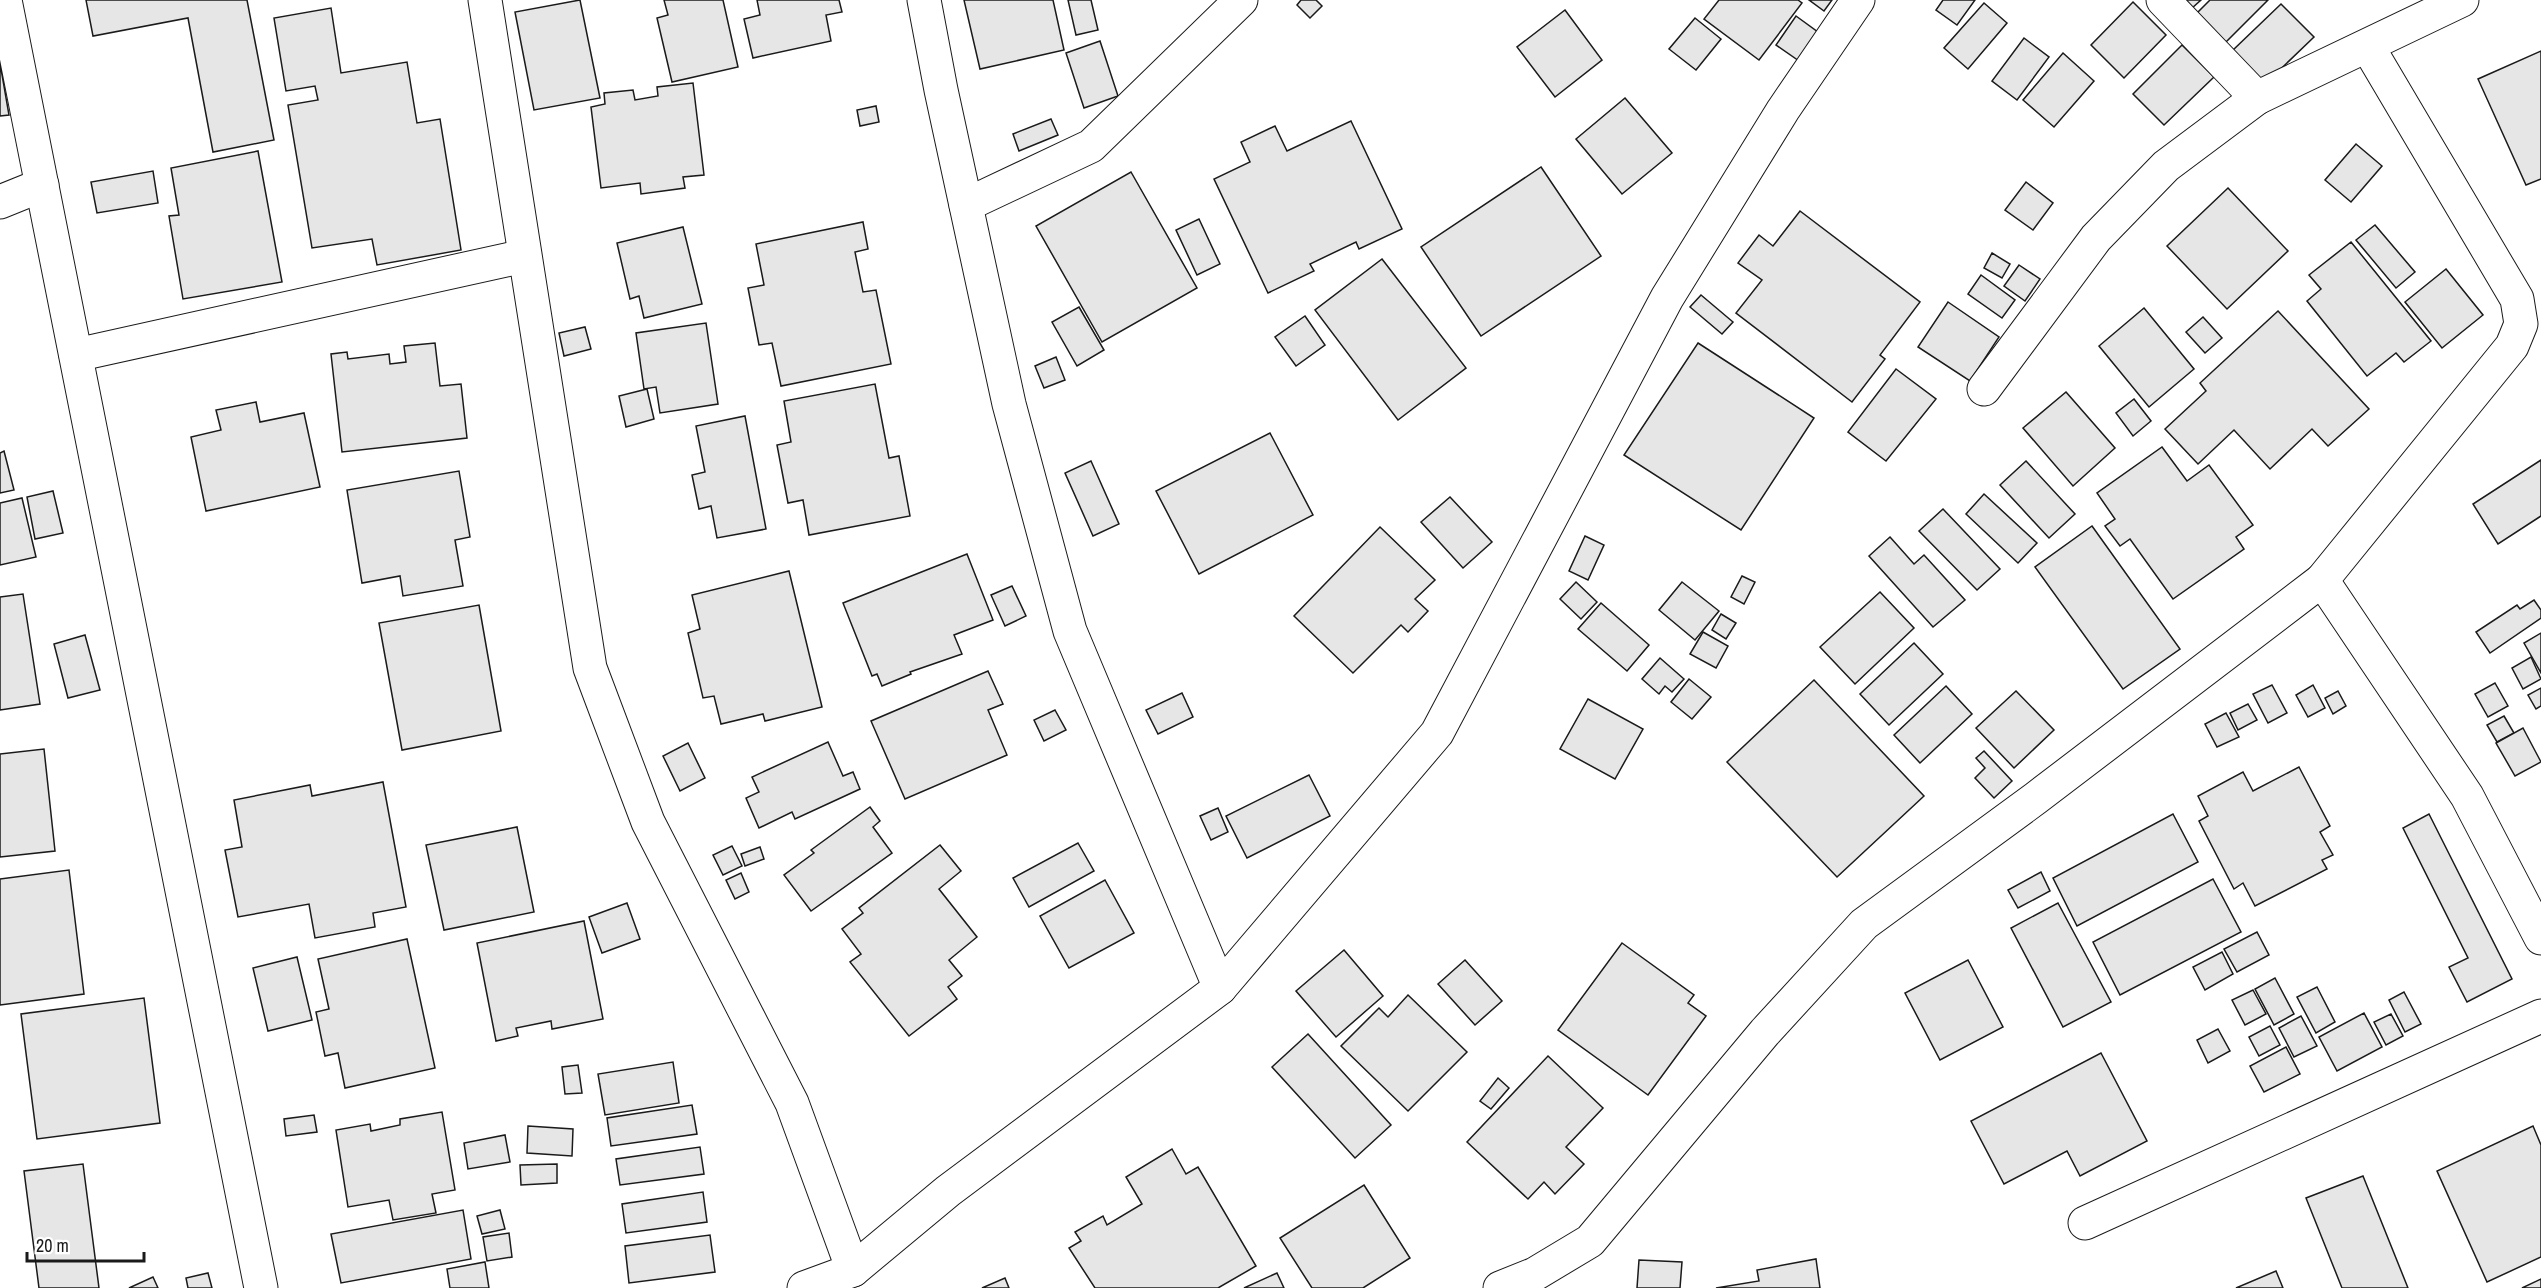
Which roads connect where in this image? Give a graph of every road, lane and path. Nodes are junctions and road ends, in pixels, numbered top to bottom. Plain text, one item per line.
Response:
1 (5, 0) edge
2 (485, 0) edge
3 (924, 0) edge
4 (1241, 0) edge
5 (1858, 0) edge
6 (2163, 0) edge
7 (2445, 4) edge
8 (2368, 47) junction
9 (2257, 98) junction
10 (42, 185) junction
11 (0, 202) edge
12 (966, 205) junction
13 (524, 256) junction
14 (76, 355) junction
15 (1984, 389) dead end
16 (2322, 580) junction
17 (2541, 938) edge
18 (1220, 988) junction
19 (2541, 1016) edge
20 (2085, 1223) dead end
21 (853, 1270) junction
22 (261, 1288) edge
23 (804, 1288) edge
24 (1500, 1288) edge

1 - 10 street
2 - 13 street
3 - 12 street
4 - 12 street
5 - 18 street
6 - 9 street
7 - 8 street
8 - 9 street
8 - 16 street
9 - 15 street
10 - 11 street
10 - 14 street
12 - 18 street
13 - 14 street
13 - 21 street
14 - 22 street
16 - 17 street
16 - 24 street
18 - 21 street
19 - 20 street
21 - 23 street

